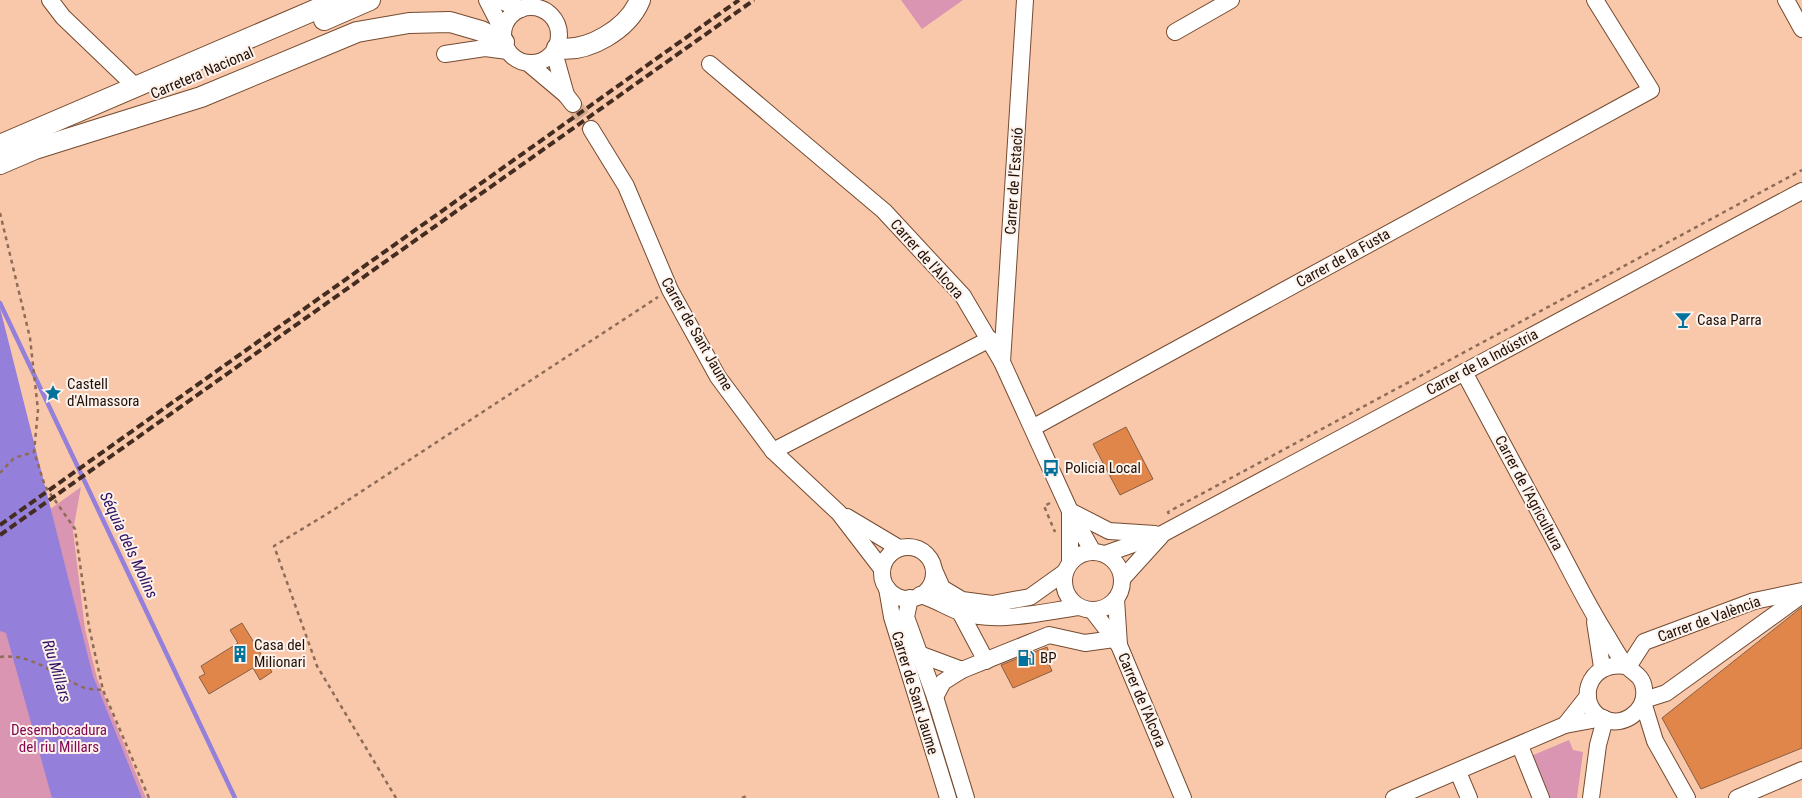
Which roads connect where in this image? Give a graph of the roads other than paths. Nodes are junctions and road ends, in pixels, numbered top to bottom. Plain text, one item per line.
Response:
1 (50, 0) edge
2 (338, 0) edge
3 (370, 0) edge
4 (487, 0) edge
5 (500, 0) edge
6 (640, 0) edge
7 (1025, 0) edge
8 (1231, 0) edge
9 (1595, 0) edge
10 (1786, 0) edge
11 (521, 9) junction
12 (1802, 29) edge
13 (1175, 32) dead end
14 (505, 41) junction
15 (555, 50) junction
16 (445, 54) dead end
17 (528, 63) junction
18 (710, 64) dead end
19 (136, 87) junction
20 (592, 129) tunnel mouth
21 (32, 141) junction
22 (0, 145) edge
23 (0, 164) edge
24 (1802, 191) edge
25 (990, 339) junction
26 (1002, 362) junction
27 (1464, 372) junction
28 (1034, 427) junction
29 (773, 451) junction
30 (1067, 504) junction
31 (839, 513) junction
32 (1169, 530) junction
33 (899, 548) junction
34 (1099, 553) junction
35 (1068, 567) junction
36 (882, 569) junction
37 (934, 570) junction
38 (1122, 579) junction
39 (887, 588) junction
40 (1802, 590) edge
41 (1802, 595) edge
42 (915, 597) junction
43 (1116, 599) junction
44 (1049, 611) junction
45 (960, 612) junction
46 (1091, 613) junction
47 (1594, 615) junction
48 (1049, 635) junction
49 (1117, 642) junction
50 (1085, 643) junction
51 (919, 654) junction
52 (986, 661) junction
53 (1627, 666) junction
54 (1602, 667) junction
55 (962, 670) junction
56 (1588, 696) junction
57 (935, 697) junction
58 (1644, 701) junction
59 (1631, 718) junction
60 (1604, 719) junction
61 (1565, 725) junction
62 (1655, 741) junction
63 (1520, 746) junction
64 (1802, 770) edge
65 (1458, 772) junction
66 (948, 798) edge
67 (966, 798) edge
68 (1183, 798) edge
69 (1394, 798) edge
70 (1468, 798) edge
71 (1541, 798) edge
72 (1591, 798) edge
73 (1687, 798) edge
74 (1737, 798) edge

1 - 19 street
2 - 19 main road, Carretera Nacional
3 - 21 main road, Carretera Nacional
4 - 14 street
5 - 11 street
6 - 15 main road
7 - 26 street, Carrer de l'Estació
8 - 13 street
9 - 28 street, Carrer de la Fusta
10 - 12 street
11 - 14 street
11 - 15 street
14 - 16 street
14 - 17 street
14 - 21 main road
15 - 17 street
15 - 17 street
18 - 25 street, Carrer de l'Alcora
19 - 21 main road, Carretera Nacional
20 - 29 street, Carrer de Sant Jaume
21 - 22 main road
21 - 23 main road
24 - 27 street, Carrer de la Indústria
25 - 26 street, Carrer de l'Alcora
25 - 29 street
26 - 28 street, Carrer de l'Alcora
27 - 32 street, Carrer de la Indústria
27 - 47 street, Carrer de l'Agricultura
28 - 30 street, Carrer de l'Alcora
29 - 31 street, Carrer de Sant Jaume
30 - 32 street
30 - 34 street, Carrer de l'Alcora
30 - 35 street, Carrer de l'Alcora
31 - 33 street, Carrer de Sant Jaume
31 - 36 street, Carrer de Sant Jaume
32 - 34 street, Carrer de la Indústria
32 - 38 street, Carrer de la Indústria
33 - 36 street
33 - 37 street
34 - 35 street
34 - 38 street
35 - 37 street
35 - 46 street
36 - 39 street
37 - 42 street
38 - 43 street
39 - 42 street
39 - 66 street, Carrer de Sant Jaume
40 - 53 street, Carrer de València
41 - 58 street, Carrer de València
42 - 45 street
42 - 51 street, Carrer de Sant Jaume
43 - 46 street
43 - 49 street, Carrer de l'Alcora
44 - 45 street
44 - 46 street
44 - 48 street
45 - 52 street
46 - 49 street
46 - 50 street
47 - 53 street, Carrer de l'Agricultura
47 - 54 street, Carrer de l'Agricultura
48 - 50 street
48 - 52 street
49 - 50 street
49 - 68 street, Carrer de l'Alcora
51 - 55 street
51 - 57 street, Carrer de Sant Jaume
52 - 55 street
53 - 54 street
53 - 58 street
54 - 56 street
55 - 57 street
56 - 60 street
56 - 61 street
57 - 67 street, Carrer de Sant Jaume
58 - 59 street
58 - 62 street
59 - 60 street
59 - 62 street
60 - 61 street
60 - 72 street
61 - 63 street
62 - 73 street
63 - 65 street
63 - 71 street
64 - 74 street
65 - 69 street
65 - 70 street

